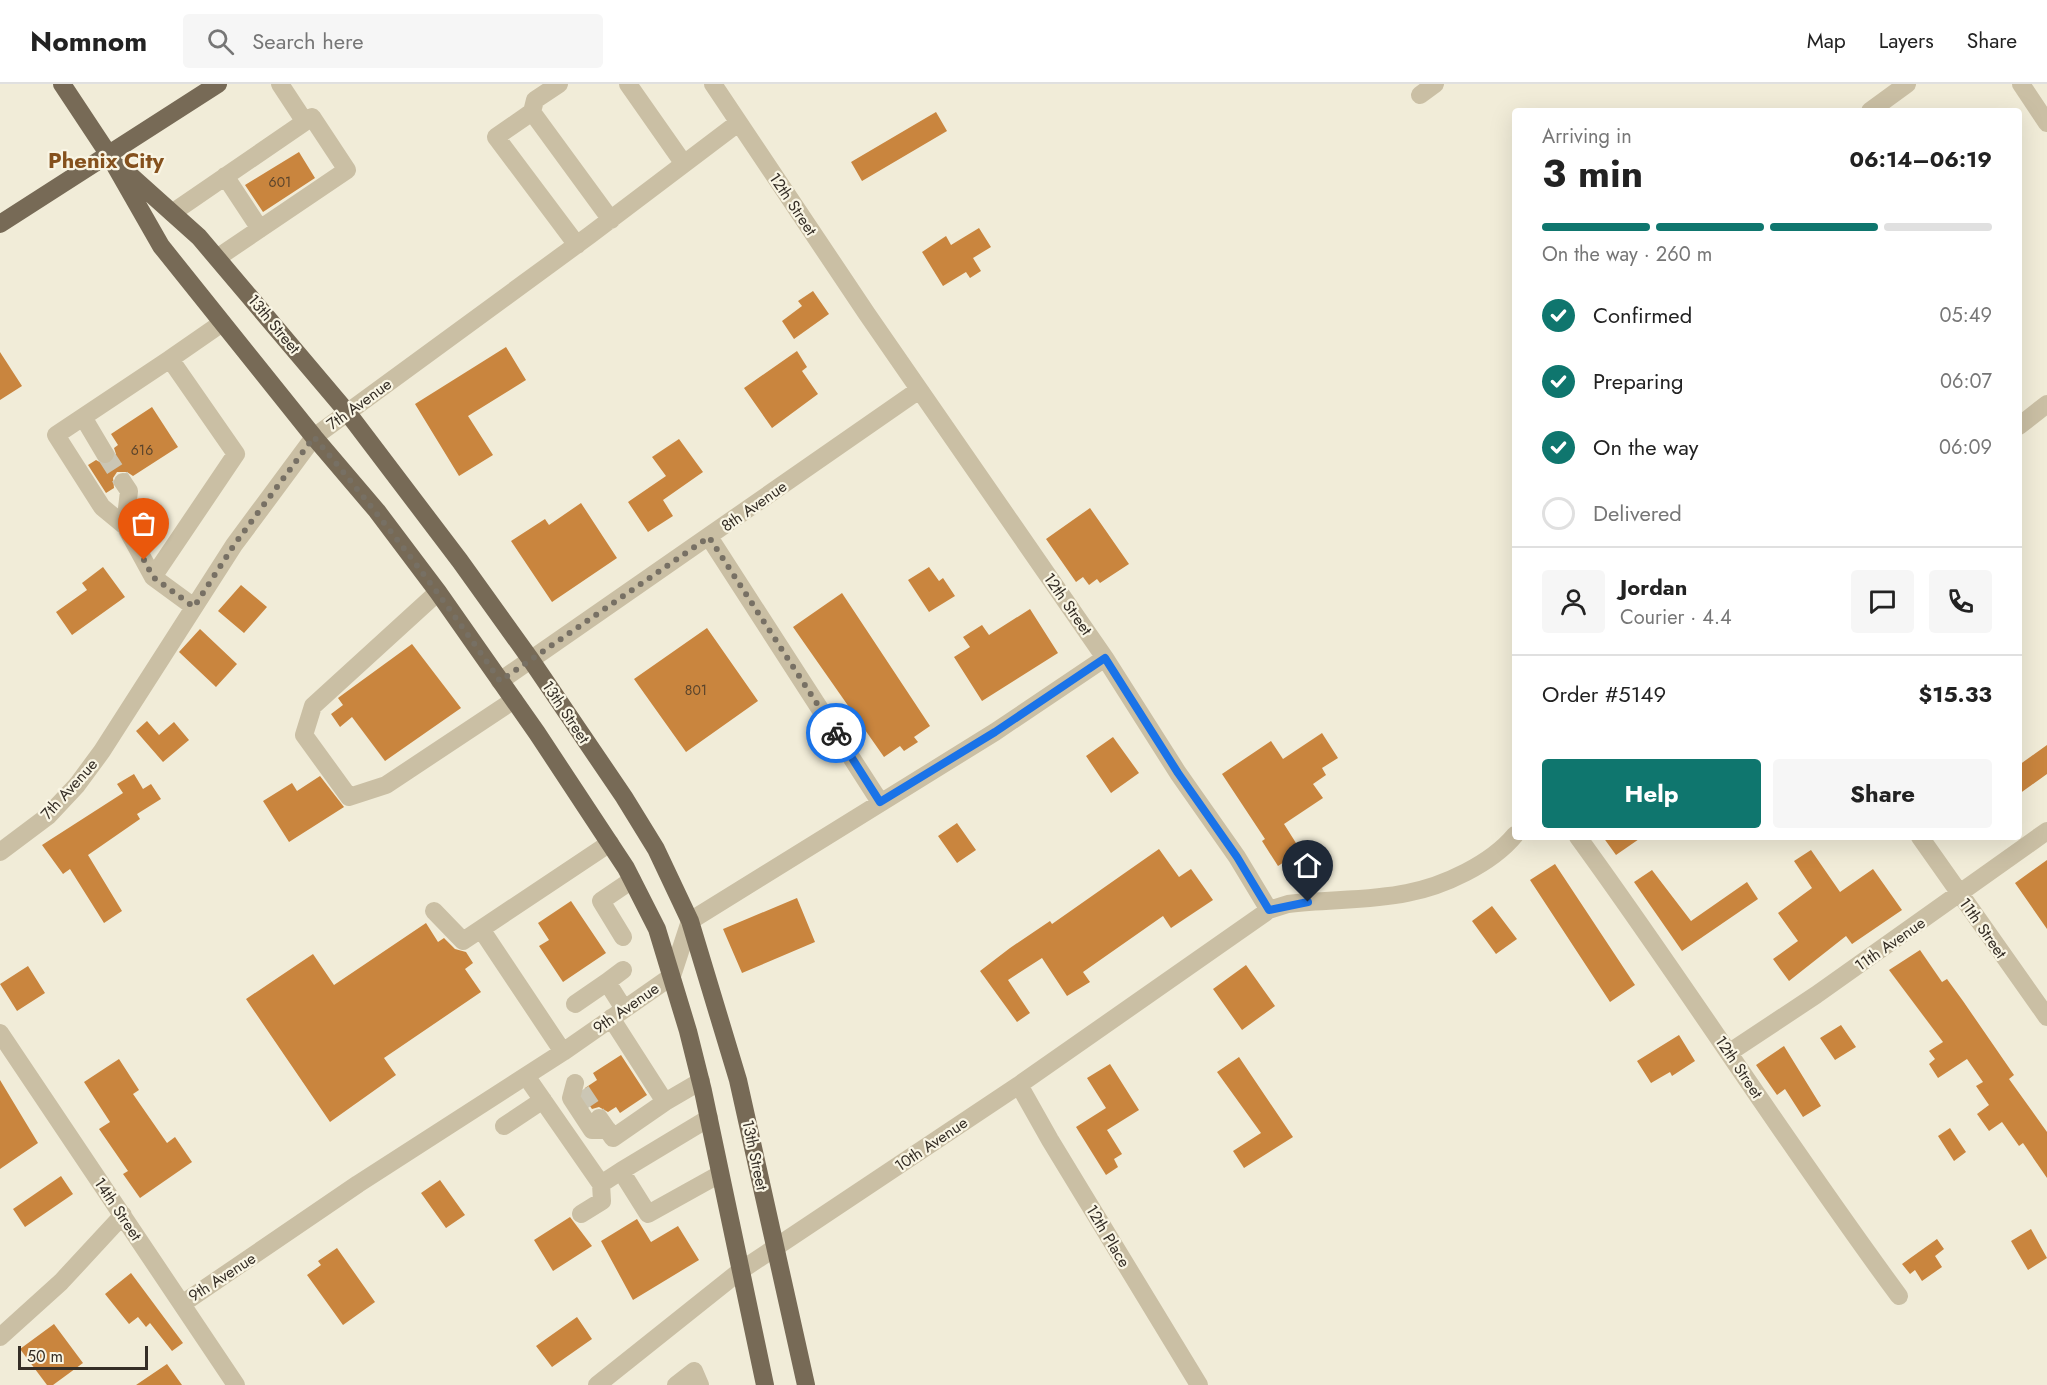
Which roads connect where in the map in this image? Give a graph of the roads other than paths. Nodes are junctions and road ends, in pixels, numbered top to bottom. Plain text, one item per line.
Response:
1 (62, 84) edge
2 (218, 84) edge
3 (280, 84) edge
4 (559, 84) edge
5 (628, 84) edge
6 (713, 84) edge
7 (1907, 84) edge
8 (2021, 84) edge
9 (1874, 108) edge
10 (532, 112) junction
11 (305, 122) junction
12 (738, 123) junction
13 (2047, 123) edge
14 (109, 155) junction
15 (684, 164) junction
16 (225, 176) junction
17 (172, 213) junction
18 (611, 220) junction
19 (0, 225) edge
20 (260, 229) junction
21 (577, 246) junction
22 (217, 258) junction
23 (222, 323) junction
24 (170, 359) junction
25 (919, 390) junction
26 (2047, 404) edge
27 (347, 412) junction
28 (82, 417) junction
29 (2022, 424) edge
30 (314, 437) junction
31 (105, 454) tunnel mouth
32 (123, 482) tunnel mouth
33 (125, 526) junction
34 (709, 537) junction
35 (153, 577) junction
36 (438, 592) junction
37 (194, 607) junction
38 (1105, 658) junction
39 (531, 660) junction
40 (500, 681) junction
41 (514, 700) junction
42 (880, 802) junction
43 (2047, 831) edge
44 (1512, 838) edge
45 (1580, 840) edge
46 (1922, 840) edge
47 (610, 843) junction
48 (0, 852) edge
49 (632, 880) junction
50 (1960, 894) junction
51 (1269, 910) junction
52 (434, 911) dead end
53 (690, 921) junction
54 (481, 929) junction
55 (623, 937) dead end
56 (623, 970) dead end
57 (672, 976) junction
58 (607, 982) junction
59 (575, 1004) dead end
60 (618, 1014) junction
61 (2047, 1017) edge
62 (0, 1033) edge
63 (1730, 1052) junction
64 (560, 1054) junction
65 (526, 1076) junction
66 (701, 1081) junction
67 (1020, 1085) junction
68 (543, 1100) junction
69 (665, 1102) junction
70 (709, 1118) junction
71 (504, 1126) dead end
72 (621, 1171) junction
73 (720, 1173) junction
74 (601, 1184) junction
75 (581, 1214) dead end
76 (123, 1215) junction
77 (775, 1248) junction
78 (740, 1271) junction
79 (1899, 1296) dead end
80 (182, 1304) junction
81 (0, 1337) edge
82 (236, 1385) edge
83 (597, 1385) edge
84 (676, 1385) edge
85 (700, 1385) edge
86 (765, 1385) edge
87 (806, 1385) edge
88 (1199, 1385) edge

1 - 14 main road, 13th Street
2 - 14 main road
3 - 11 street
4 - 10 street
5 - 15 street
6 - 12 street, 12th Street
7 - 9 street
8 - 13 street
10 - 18 street
10 - 21 street
11 - 16 street
11 - 20 street
12 - 15 street, 7th Avenue
12 - 25 street, 12th Street
14 - 17 main road, 13th Street
14 - 19 main road
14 - 23 main road, 13th Street
15 - 18 street, 7th Avenue
16 - 17 street
16 - 20 street
17 - 22 main road, 13th Street
18 - 21 street, 7th Avenue
20 - 22 street
21 - 27 street, 7th Avenue
22 - 27 main road, 13th Street
23 - 24 street
23 - 30 main road, 13th Street
24 - 28 street
24 - 35 street
25 - 34 street, 8th Avenue
25 - 38 street, 12th Street
26 - 29 street
27 - 30 street, 7th Avenue
27 - 39 main road, 13th Street
28 - 31 street
28 - 33 street
30 - 36 main road, 13th Street
30 - 37 street, 7th Avenue
32 - 33 street
33 - 35 street
34 - 39 street, 8th Avenue
34 - 42 street
35 - 37 street
36 - 40 main road, 13th Street
36 - 41 street
37 - 48 street, 7th Avenue
38 - 42 street
38 - 51 street, 12th Street
39 - 40 street, 8th Avenue
39 - 53 main road, 13th Street
40 - 41 main road, 13th Street
41 - 47 main road, 13th Street
42 - 53 street
43 - 50 street, 11th Avenue
44 - 51 street
45 - 63 street, 12th Street
46 - 50 street, 11th Street
47 - 49 main road, 13th Street
47 - 54 street
49 - 55 street
49 - 57 main road, 13th Street
50 - 61 street, 11th Street
50 - 63 street, 11th Avenue
51 - 67 street, 10th Avenue
52 - 54 street
53 - 57 street, 9th Avenue
53 - 77 main road, 13th Street
54 - 64 street
56 - 58 street
57 - 60 street, 9th Avenue
57 - 66 main road, 13th Street
58 - 59 street
58 - 60 street
60 - 64 street, 9th Avenue
60 - 69 street
62 - 76 street, 14th Street
63 - 79 street, 12th Street
64 - 65 street, 9th Avenue
64 - 69 street
65 - 68 street
65 - 80 street, 9th Avenue
66 - 69 street
66 - 70 main road, 13th Street
67 - 77 street, 10th Avenue
67 - 88 street, 12th Place
68 - 71 street
68 - 74 street
70 - 72 street
70 - 73 main road, 13th Street
72 - 73 street
72 - 74 street
73 - 78 main road, 13th Street
74 - 75 street
76 - 80 street, 14th Street
76 - 81 street
77 - 78 street, 10th Avenue
77 - 87 main road, 13th Street
78 - 83 street, 10th Avenue
78 - 86 main road, 13th Street
80 - 82 street, 14th Street
84 - 85 street

